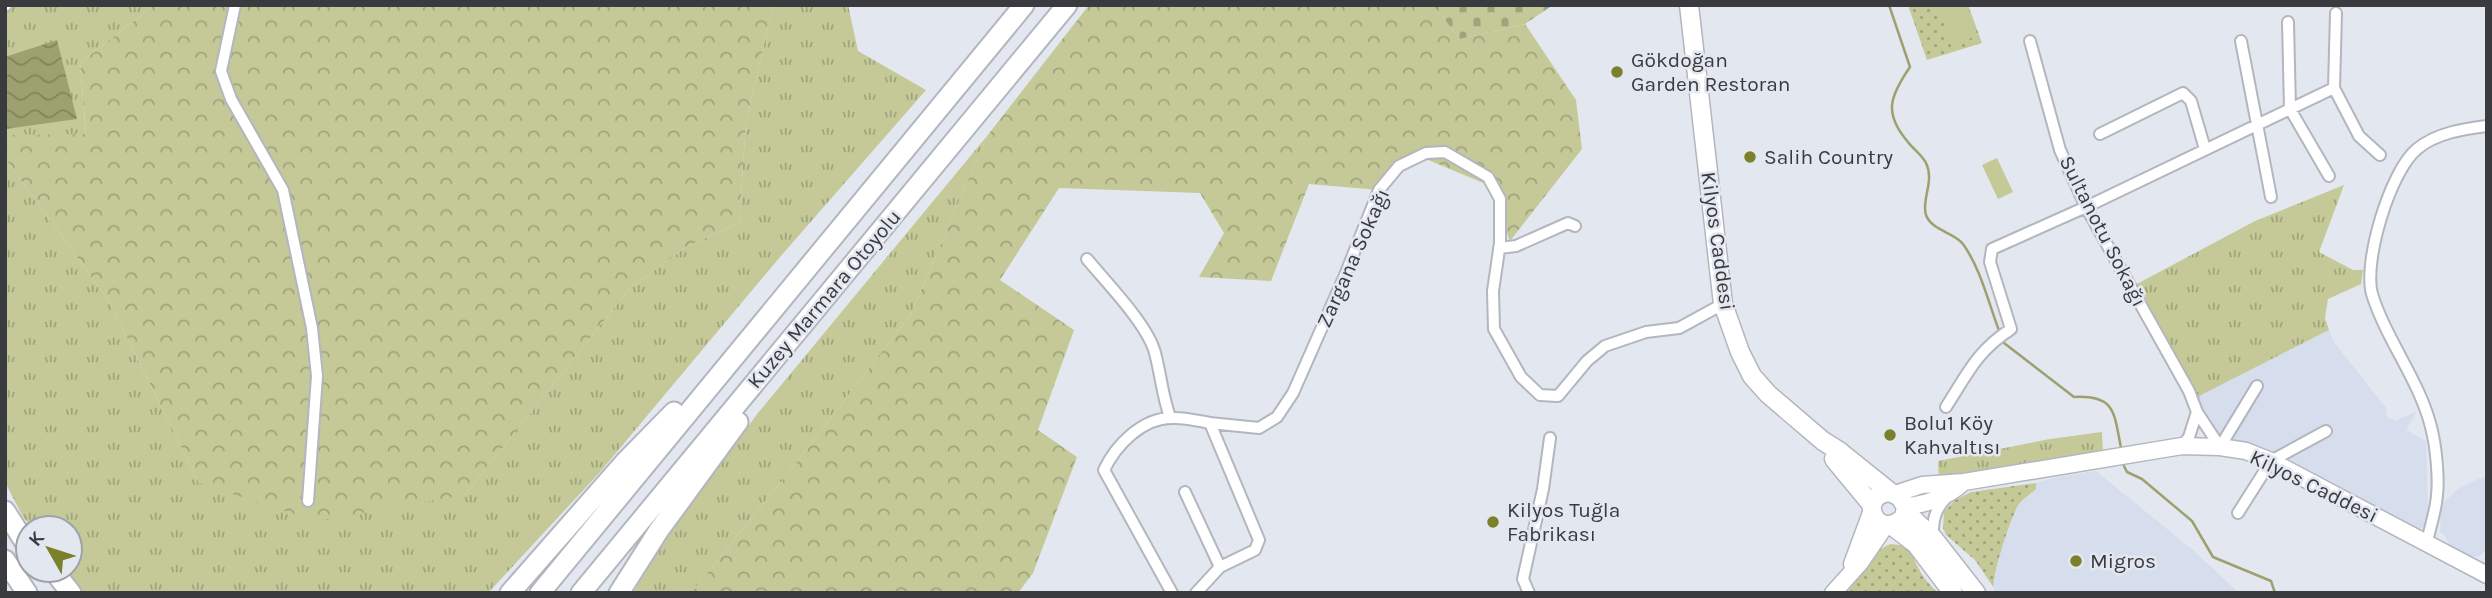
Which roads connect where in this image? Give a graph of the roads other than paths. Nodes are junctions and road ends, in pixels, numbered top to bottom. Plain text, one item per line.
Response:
1 (235, 5) edge
2 (1024, 5) edge
3 (1067, 5) edge
4 (1689, 5) edge
5 (2336, 13) dead end
6 (2288, 22) dead end
7 (2030, 41) dead end
8 (2241, 41) dead end
9 (2334, 88) junction
10 (2290, 109) junction
11 (2256, 125) junction
12 (2487, 126) edge
13 (2099, 134) dead end
14 (2205, 149) junction
15 (2380, 155) dead end
16 (2329, 176) dead end
17 (2272, 197) dead end
18 (2086, 207) junction
19 (1575, 226) dead end
20 (1499, 248) junction
21 (1087, 259) dead end
22 (841, 279) junction
23 (1723, 304) junction
24 (719, 373) junction
25 (2257, 386) dead end
26 (1947, 407) dead end
27 (2197, 412) junction
28 (1170, 418) junction
29 (1210, 423) junction
30 (2326, 431) dead end
31 (1550, 438) dead end
32 (1823, 441) junction
33 (2182, 446) junction
34 (2220, 447) junction
35 (2271, 461) junction
36 (1964, 482) junction
37 (1185, 492) dead end
38 (1950, 495) junction
39 (308, 501) dead end
40 (1899, 501) junction
41 (1872, 507) junction
42 (2238, 513) dead end
43 (1888, 525) junction
44 (1908, 538) junction
45 (1933, 538) junction
46 (2427, 542) junction
47 (1870, 550) junction
48 (5, 560) edge
49 (1220, 567) junction
50 (1850, 573) junction
51 (2487, 575) edge
52 (27, 593) edge
53 (510, 593) edge
54 (540, 593) edge
55 (581, 593) edge
56 (619, 593) edge
57 (1172, 593) edge
58 (1196, 593) edge
59 (1529, 593) edge
60 (1833, 593) edge
61 (1953, 593) edge
62 (1976, 593) edge

1 - 39 street
2 - 24 highway, Kuzey Marmara Otoyolu
3 - 22 highway, Kuzey Marmara Otoyolu
4 - 23 main road, Kilyos Caddesi
5 - 9 street
6 - 10 street
7 - 18 street, Sultanotu Sokağı
8 - 11 street
9 - 10 street
9 - 15 street
10 - 11 street
10 - 16 street
11 - 14 street
11 - 17 street
12 - 46 street
13 - 14 street
14 - 18 street
18 - 26 street
18 - 27 street, Sultanotu Sokağı
19 - 20 street
20 - 23 street, Zargana Sokağı
20 - 29 street, Zargana Sokağı
21 - 28 street
22 - 55 highway, Kuzey Marmara Otoyolu
22 - 56 highway
23 - 32 main road, Kilyos Caddesi
24 - 53 highway
24 - 54 highway, Kuzey Marmara Otoyolu
25 - 34 street
27 - 33 street
27 - 34 street, Sultanotu Sokağı
28 - 29 street, Zargana Sokağı
28 - 57 street
29 - 49 street
30 - 35 street
31 - 59 street
32 - 40 main road
32 - 41 main road
33 - 34 street, Kilyos Caddesi
33 - 36 street, Kilyos Caddesi
34 - 35 street, Kilyos Caddesi
35 - 42 street
35 - 46 street, Kilyos Caddesi
36 - 38 street
36 - 40 street, Kilyos Caddesi
37 - 49 street
38 - 40 street
38 - 45 street
40 - 41 main road
40 - 43 main road
40 - 45 main road
41 - 43 main road
41 - 50 street
43 - 44 main road
43 - 47 street
44 - 47 street
44 - 61 main road
45 - 62 main road
46 - 51 street, Kilyos Caddesi
47 - 50 street
48 - 52 highway
49 - 58 street
50 - 60 street

